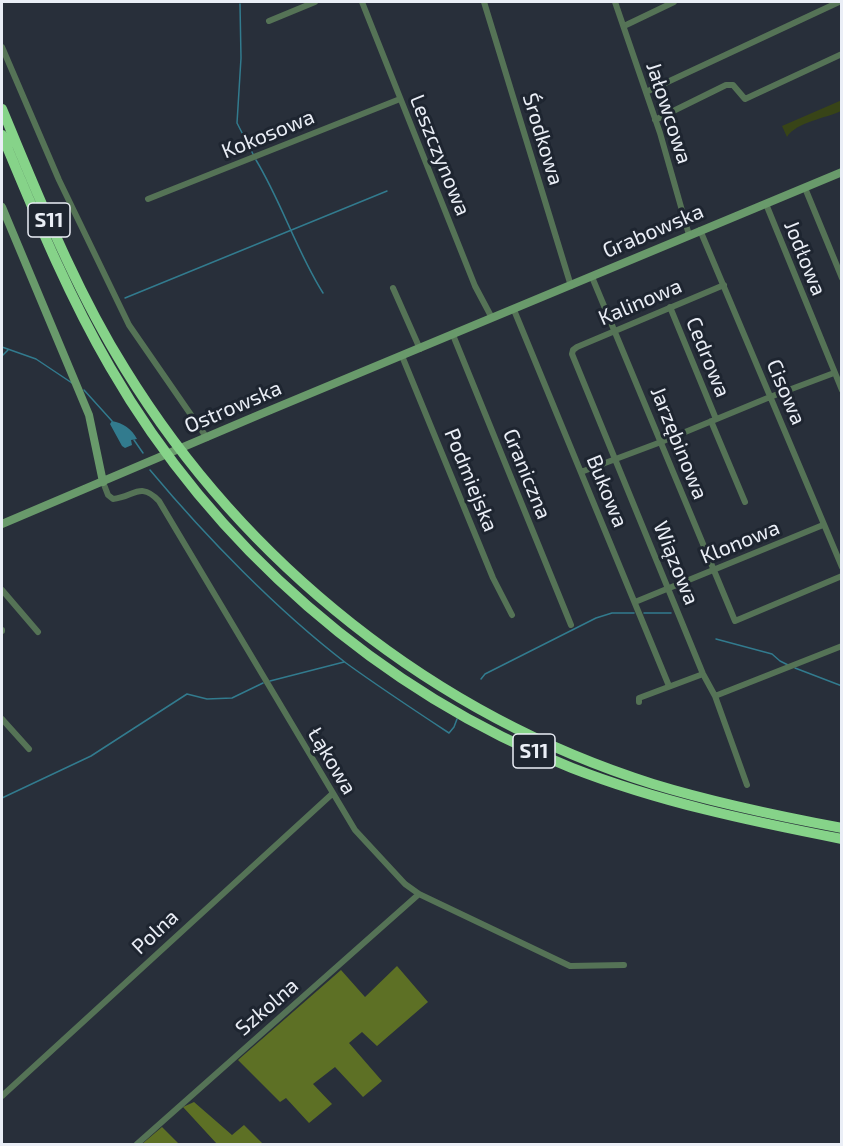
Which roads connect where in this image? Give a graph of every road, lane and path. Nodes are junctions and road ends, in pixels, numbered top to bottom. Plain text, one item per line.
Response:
1 (315, 2) edge
2 (362, 2) edge
3 (484, 2) edge
4 (615, 2) edge
5 (674, 2) edge
6 (839, 2) edge
7 (269, 21) dead end
8 (624, 26) junction
9 (2, 48) edge
10 (842, 54) edge
11 (646, 92) junction
12 (400, 99) junction
13 (2, 109) edge
14 (655, 120) junction
15 (2, 135) edge
16 (842, 172) edge
17 (805, 188) junction
18 (148, 199) dead end
19 (766, 204) junction
20 (2, 207) edge
21 (700, 230) junction
22 (689, 235) junction
23 (592, 277) junction
24 (842, 278) edge
25 (724, 285) junction
26 (571, 286) junction
27 (393, 288) dead end
28 (670, 307) junction
29 (514, 309) junction
30 (492, 318) junction
31 (479, 324) joint
32 (616, 330) junction
33 (453, 335) junction
34 (420, 349) junction
35 (572, 354) joint
36 (402, 356) junction
37 (834, 373) junction
38 (842, 390) edge
39 (770, 397) junction
40 (713, 420) junction
41 (207, 438) junction
42 (661, 442) junction
43 (615, 459) junction
44 (581, 472) junction
45 (103, 482) junction
46 (745, 502) dead end
47 (2, 524) edge
48 (824, 525) junction
49 (842, 567) edge
50 (713, 570) junction
51 (842, 576) edge
52 (669, 589) junction
53 (2, 590) edge
54 (635, 602) junction
55 (512, 615) dead end
56 (571, 625) dead end
57 (38, 632) dead end
58 (842, 646) edge
59 (703, 674) junction
60 (669, 686) junction
61 (715, 696) junction
62 (639, 702) dead end
63 (2, 719) edge
64 (29, 749) dead end
65 (747, 785) dead end
66 (332, 794) junction
67 (842, 828) edge
68 (842, 839) edge
69 (419, 894) junction
70 (624, 965) dead end
71 (2, 1096) edge
72 (137, 1144) edge

1 - 7 street
2 - 12 street, Leszczynowa
3 - 26 street, Środkowa
4 - 8 street, Jałowcowa
5 - 8 street
6 - 11 street
8 - 11 street, Jałowcowa
9 - 41 street
10 - 14 street
11 - 14 street, Jałowcowa
12 - 18 street, Kokosowa
12 - 30 street, Leszczynowa
13 - 67 highway, S11
14 - 22 street, Jałowcowa
15 - 68 highway, S11
16 - 17 street, Grabowska
17 - 19 street, Grabowska
17 - 24 street
19 - 21 street, Grabowska
19 - 37 street, Jodłowa
20 - 45 street
21 - 22 street, Grabowska
21 - 25 street, Cisowa
22 - 23 street, Grabowska
23 - 26 street, Grabowska
23 - 32 street, Jarzębinowa
25 - 28 street, Kalinowa
25 - 39 street, Cisowa
26 - 29 street, Grabowska
27 - 34 street
28 - 32 street, Kalinowa
28 - 40 street, Cedrowa
29 - 30 street, Grabowska
29 - 44 street, Bukowa
30 - 31 street, Grabowska
31 - 33 street, Ostrowska
32 - 35 street, Kalinowa
32 - 42 street, Jarzębinowa
33 - 34 street, Ostrowska
33 - 56 street, Graniczna
34 - 36 street, Ostrowska
35 - 43 street, Wiązowa
36 - 41 street, Ostrowska
36 - 55 street, Podmiejska
37 - 38 street, Jodłowa
37 - 39 street
39 - 40 street
39 - 48 street, Cisowa
40 - 42 street
40 - 46 street, Cedrowa
41 - 45 street, Ostrowska
42 - 43 street
42 - 50 street, Jarzębinowa
43 - 44 street
43 - 52 street, Wiązowa
44 - 54 street, Bukowa
45 - 47 street, Ostrowska
45 - 66 street, Łąkowa
48 - 49 street, Cisowa
48 - 50 street, Klonowa
50 - 51 street, Jarzębinowa
50 - 52 street, Klonowa
52 - 54 street, Klonowa
52 - 59 street, Wiązowa
53 - 57 street
54 - 60 street, Bukowa
58 - 61 street
59 - 60 street
59 - 61 street, Wiązowa
60 - 62 street
61 - 65 street, Wiązowa
63 - 64 street
66 - 69 street, Łąkowa
66 - 71 street, Polna
69 - 70 street, Łąkowa
69 - 72 street, Szkolna

